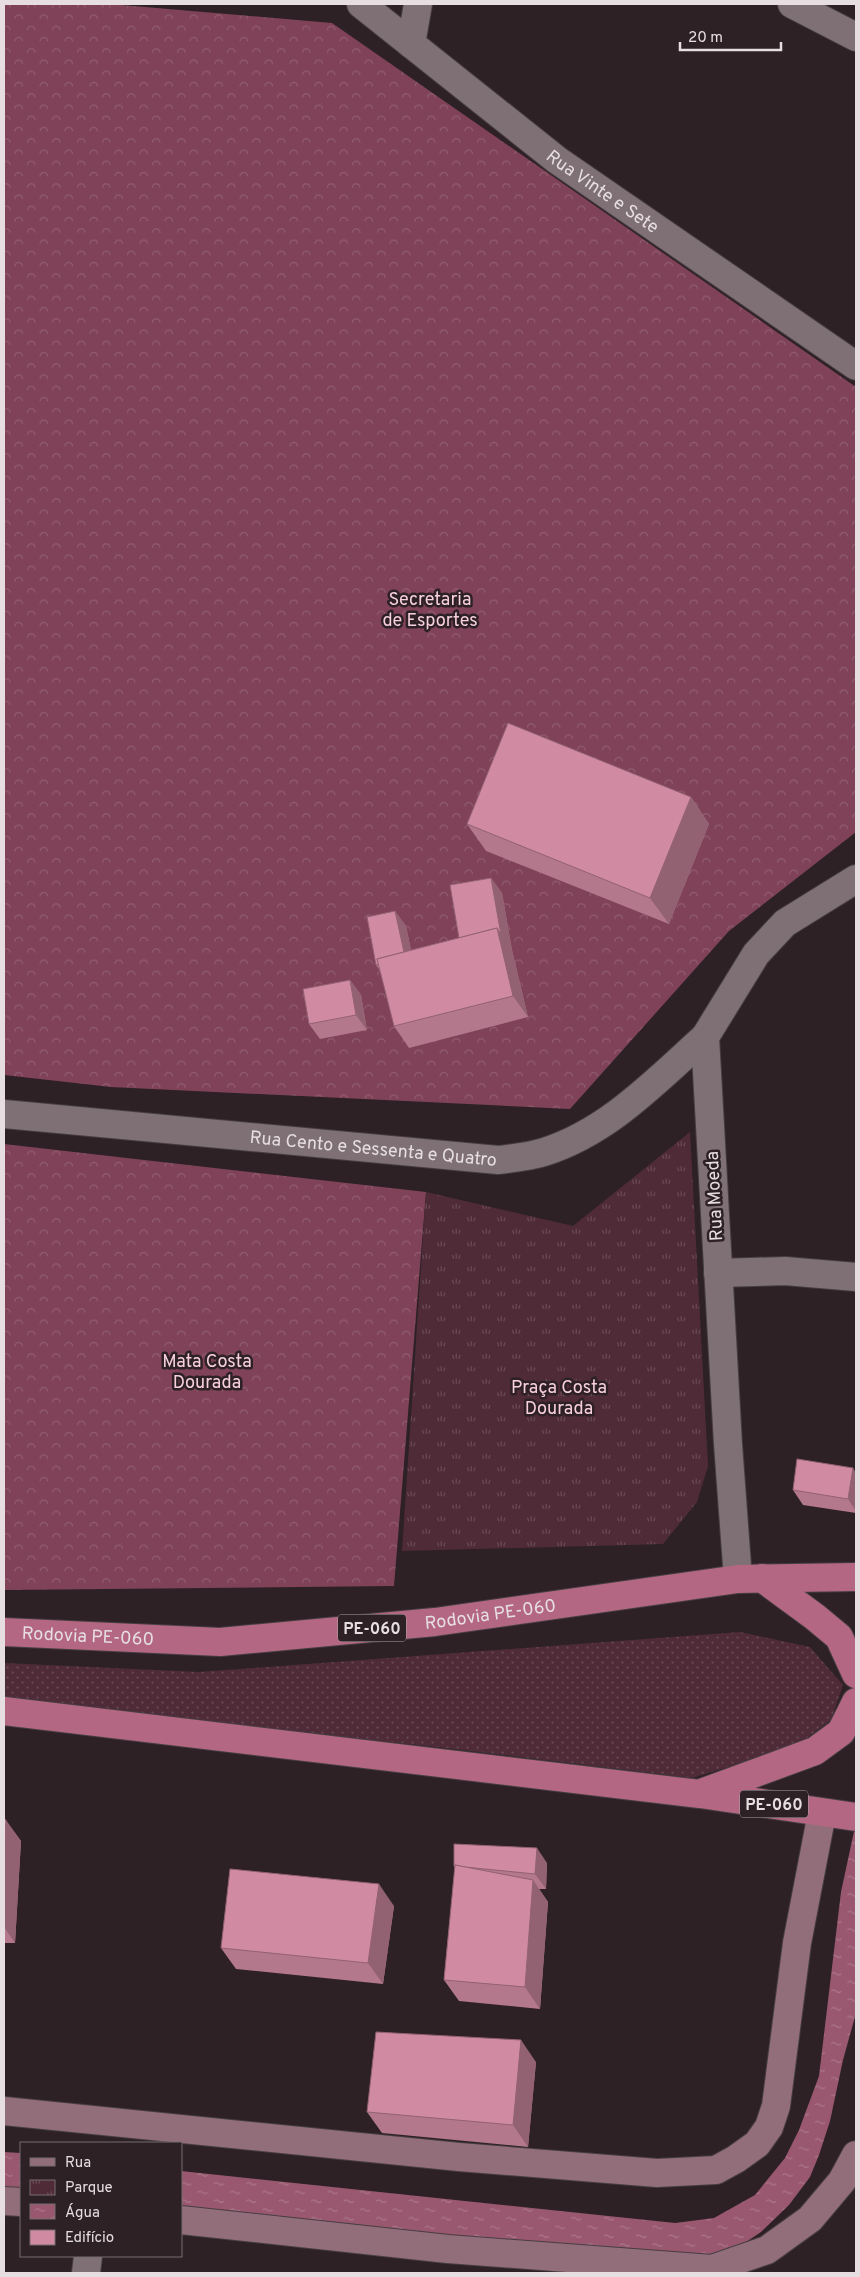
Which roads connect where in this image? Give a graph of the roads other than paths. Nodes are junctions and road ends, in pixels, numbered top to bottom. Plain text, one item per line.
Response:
1 (361, 4) edge
2 (418, 4) edge
3 (792, 4) edge
4 (856, 36) edge
5 (411, 44) junction
6 (856, 366) edge
7 (856, 879) edge
8 (705, 1037) junction
9 (4, 1114) edge
10 (718, 1273) junction
11 (856, 1277) edge
12 (856, 1577) edge
13 (750, 1578) junction
14 (4, 1632) edge
15 (856, 1674) edge
16 (856, 1702) edge
17 (4, 1711) edge
18 (700, 1794) junction
19 (822, 1813) junction
20 (852, 1817) edge
21 (4, 2110) edge
22 (856, 2158) edge
23 (4, 2201) edge
24 (20, 2202) edge
25 (182, 2220) edge
26 (88, 2257) edge
27 (660, 2270) edge
28 (86, 2273) edge

1 - 5 street, Rua Vinte e Sete
2 - 5 street
3 - 4 street
5 - 6 street, Rua Vinte e Sete
7 - 8 street
8 - 9 street, Rua Cento e Sessenta e Quatro
8 - 10 street, Rua Moeda
10 - 11 street
10 - 13 street, Rua Moeda
12 - 13 highway, Rodovia PE-060 / PE-060
13 - 14 highway, Rodovia PE-060 / PE-060
13 - 15 highway
16 - 18 highway
17 - 18 highway, PE-060
18 - 19 highway, PE-060
19 - 20 highway, PE-060
19 - 21 main road
22 - 27 main road
23 - 24 main road
25 - 27 main road
26 - 28 street

